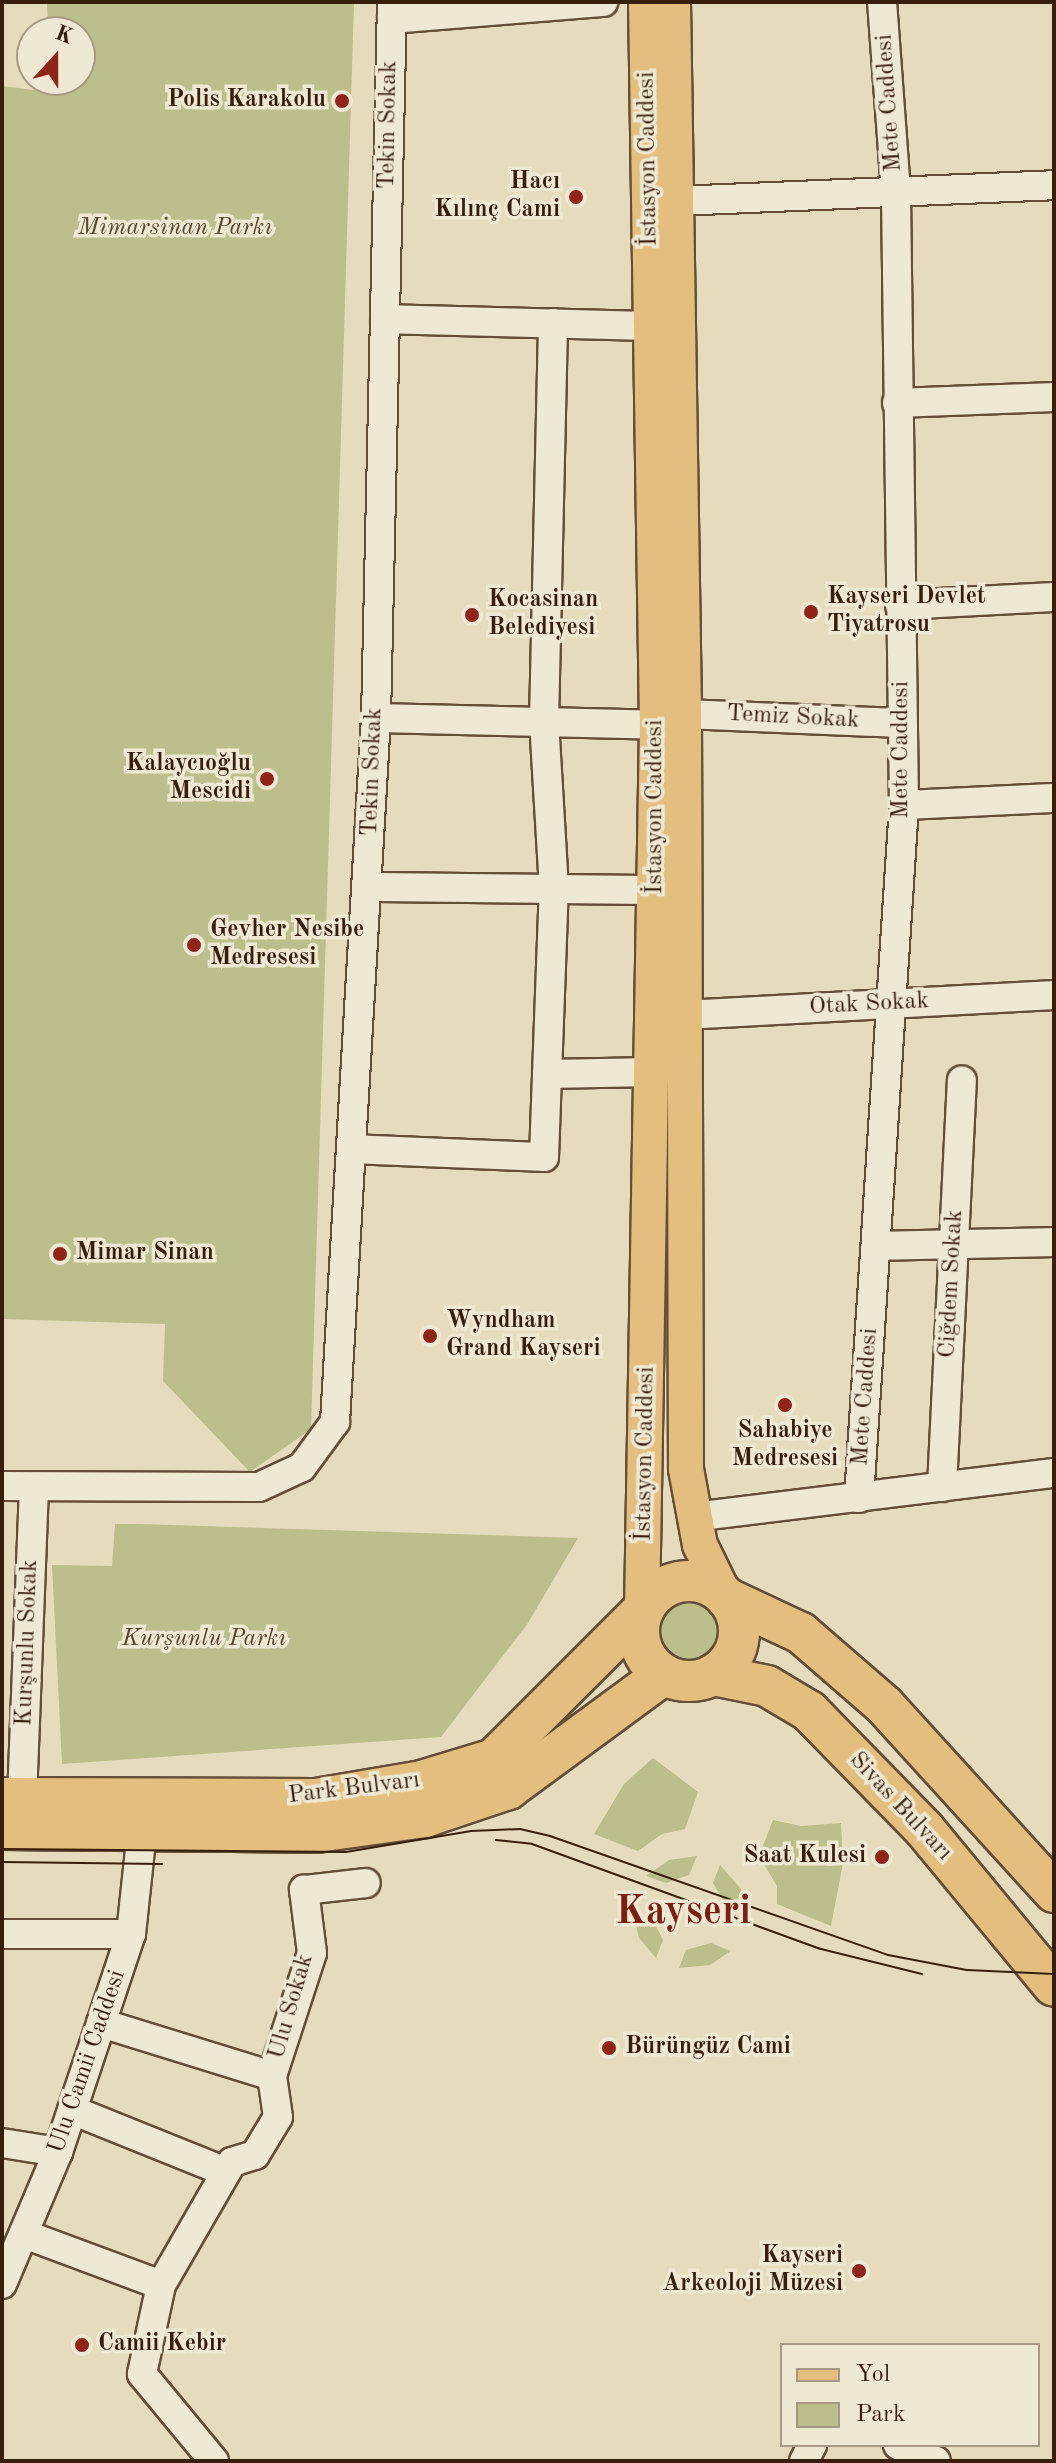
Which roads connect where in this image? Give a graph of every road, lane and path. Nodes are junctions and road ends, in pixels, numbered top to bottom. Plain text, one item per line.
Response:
1 (603, 2) edge
2 (646, 2) edge
3 (673, 2) edge
4 (882, 2) edge
5 (392, 10) edge
6 (1054, 185) edge
7 (896, 192) junction
8 (677, 201) junction
9 (385, 319) junction
10 (553, 323) junction
11 (653, 326) junction
12 (1054, 397) edge
13 (897, 403) junction
14 (1054, 597) edge
15 (900, 605) junction
16 (376, 718) junction
17 (670, 719) junction
18 (544, 722) junction
19 (902, 723) junction
20 (1054, 798) edge
21 (904, 805) junction
22 (369, 887) junction
23 (554, 889) junction
24 (656, 890) junction
25 (1054, 995) edge
26 (892, 1003) junction
27 (684, 1015) junction
28 (653, 1072) junction
29 (547, 1074) junction
30 (962, 1080) dead end
31 (352, 1149) junction
32 (1054, 1242) edge
33 (954, 1244) junction
34 (876, 1246) junction
35 (1054, 1473) edge
36 (2, 1486) edge
37 (34, 1487) junction
38 (942, 1487) junction
39 (859, 1498) junction
40 (694, 1517) junction
41 (726, 1598) junction
42 (642, 1611) junction
43 (663, 1675) junction
44 (713, 1675) junction
45 (14, 1712) edge
46 (9, 1809) edge
47 (142, 1831) junction
48 (366, 1883) dead end
49 (1054, 1892) edge
50 (2, 1934) edge
51 (131, 1934) junction
52 (1054, 1986) edge
53 (101, 2023) junction
54 (272, 2076) junction
55 (72, 2110) junction
56 (2, 2143) edge
57 (58, 2152) junction
58 (226, 2172) junction
59 (24, 2234) junction
60 (2, 2284) edge
61 (161, 2285) junction
62 (903, 2447) edge
63 (214, 2461) edge
64 (936, 2461) edge

1 - 5 street
2 - 11 main road, İstasyon Caddesi
3 - 8 main road, İstasyon Caddesi
4 - 7 street, Mete Caddesi
5 - 9 street, Tekin Sokak
6 - 7 street
7 - 8 street
7 - 13 street, Mete Caddesi
8 - 17 main road, İstasyon Caddesi
9 - 10 street
9 - 16 street, Tekin Sokak
10 - 11 street
10 - 18 street
11 - 17 main road, İstasyon Caddesi
12 - 13 street
13 - 15 street, Mete Caddesi
14 - 15 street
15 - 19 street, Mete Caddesi
16 - 18 street, Temiz Sokak
16 - 22 street, Tekin Sokak
17 - 18 street, Temiz Sokak
17 - 19 street, Temiz Sokak
17 - 24 main road, İstasyon Caddesi
17 - 27 main road, İstasyon Caddesi
18 - 23 street
19 - 21 street, Mete Caddesi
20 - 21 street
21 - 26 street, Mete Caddesi
22 - 23 street
22 - 31 street, Tekin Sokak
23 - 24 street
23 - 29 street
24 - 28 main road, İstasyon Caddesi
25 - 26 street, Otak Sokak
26 - 27 street, Otak Sokak
26 - 34 street, Mete Caddesi
27 - 40 main road, İstasyon Caddesi
28 - 29 street
28 - 42 main road, İstasyon Caddesi
29 - 31 street
30 - 33 street, Ciğdem Sokak
31 - 37 street, Tekin Sokak
32 - 33 street
33 - 34 street
33 - 38 street, Ciğdem Sokak
34 - 39 street, Mete Caddesi
35 - 38 street
36 - 37 street, Tekin Sokak
37 - 45 street, Kurşunlu Sokak
38 - 39 street
39 - 40 street
40 - 41 main road, İstasyon Caddesi
41 - 42 highway
41 - 44 highway
41 - 49 highway
42 - 43 highway
42 - 46 highway, Park Bulvarı
43 - 44 highway
43 - 47 highway, Park Bulvarı
44 - 52 highway, Sivas Bulvarı
45 - 46 street, Kurşunlu Sokak
46 - 47 highway, Park Bulvarı
47 - 51 street, Ulu Camii Caddesi
48 - 54 street, Ulu Sokak
50 - 51 street
51 - 53 street, Ulu Camii Caddesi
53 - 54 street
53 - 55 street, Ulu Camii Caddesi
54 - 58 street, Ulu Sokak
55 - 57 street, Ulu Camii Caddesi
55 - 58 street
56 - 57 street
57 - 59 street, Ulu Camii Caddesi
58 - 61 street, Ulu Sokak
59 - 60 street, Ulu Camii Caddesi
59 - 61 street
61 - 63 street, Ulu Sokak
62 - 64 street

